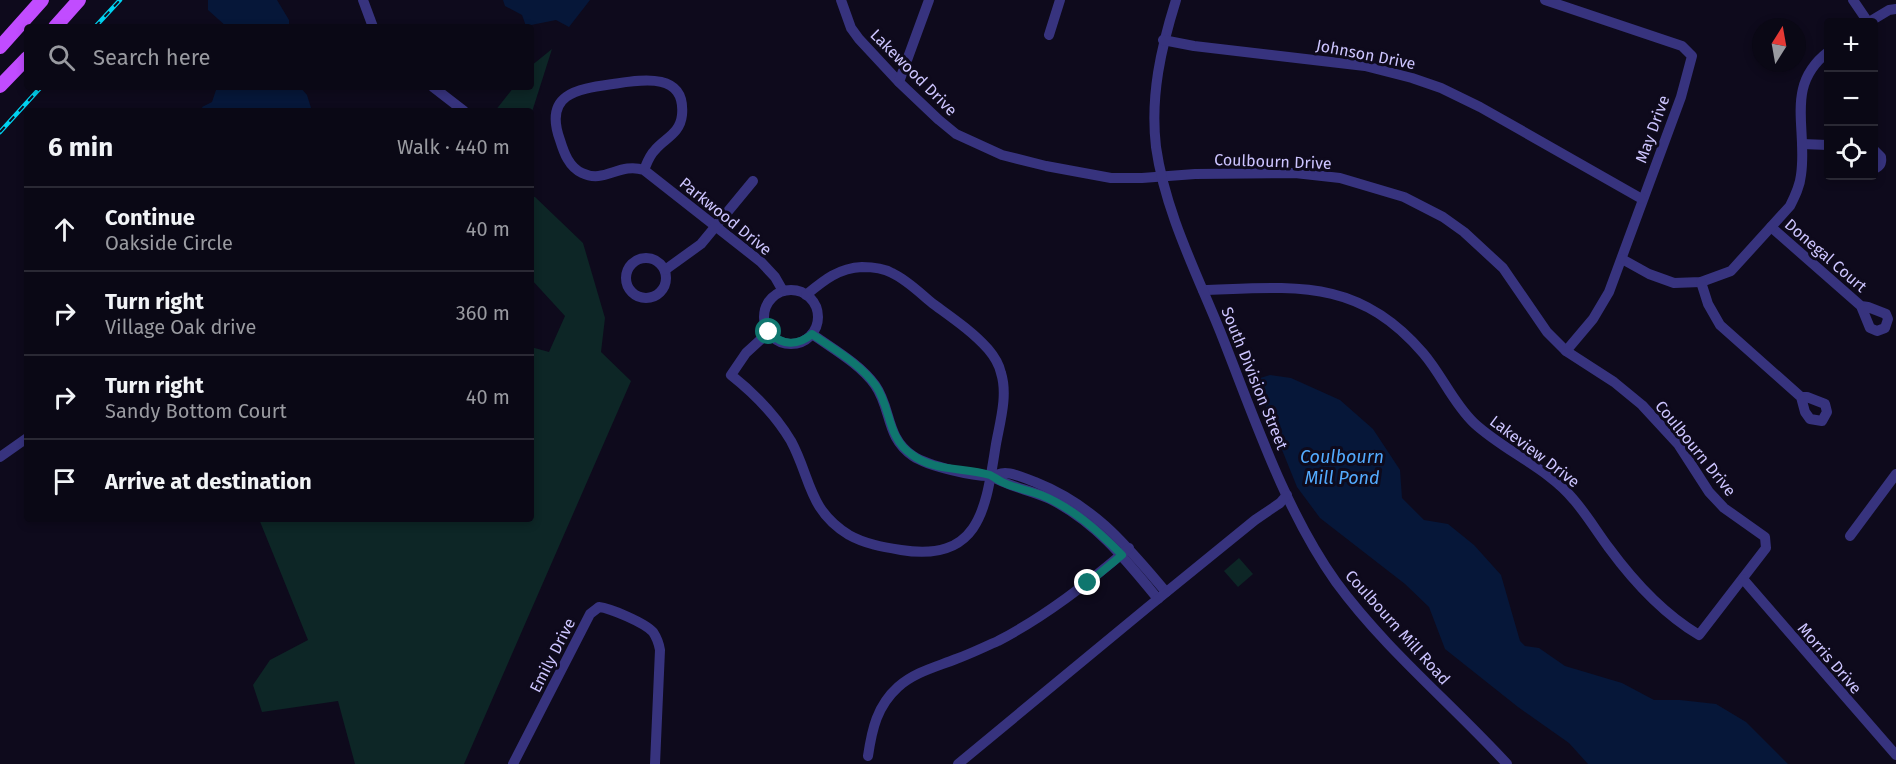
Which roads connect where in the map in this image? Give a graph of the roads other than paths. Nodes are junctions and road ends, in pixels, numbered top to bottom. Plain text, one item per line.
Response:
1 (42, 0) edge
2 (79, 0) edge
3 (363, 0) edge
4 (841, 0) edge
5 (929, 0) edge
6 (1060, 0) edge
7 (1176, 0) edge
8 (1545, 0) edge
9 (1853, 0) edge
10 (1893, 6) edge
11 (1866, 18) edge
12 (1875, 18) edge
13 (58, 24) edge
14 (371, 24) edge
15 (1049, 36) dead end
16 (1163, 40) junction
17 (0, 47) edge
18 (1824, 56) edge
19 (24, 61) edge
20 (899, 82) junction
21 (0, 86) edge
22 (437, 90) edge
23 (460, 108) edge
24 (1802, 144) junction
25 (1824, 145) edge
26 (1878, 153) edge
27 (1878, 168) edge
28 (644, 170) junction
29 (1161, 175) junction
30 (753, 181) dead end
31 (1642, 199) junction
32 (717, 227) junction
33 (1771, 227) junction
34 (1622, 259) junction
35 (665, 270) dead end
36 (1701, 282) junction
37 (1203, 290) junction
38 (783, 291) junction
39 (806, 295) junction
40 (1861, 306) dead end
41 (769, 332) junction
42 (812, 334) junction
43 (1566, 351) junction
44 (1801, 397) dead end
45 (24, 440) edge
46 (0, 457) edge
47 (1896, 474) edge
48 (991, 476) junction
49 (1287, 495) junction
50 (1850, 536) dead end
51 (1125, 552) junction
52 (1743, 579) junction
53 (1162, 596) junction
54 (1699, 635) joint
55 (1896, 755) edge
56 (868, 756) dead end
57 (513, 764) edge
58 (655, 764) edge
59 (958, 764) edge
60 (1507, 764) edge

1 - 17 main road
2 - 13 main road
3 - 14 street
4 - 20 street, Lakewood Drive
5 - 20 street
6 - 15 street
7 - 16 street, South Division Street
8 - 31 street, May Drive
9 - 11 street
10 - 12 street
16 - 29 street, South Division Street
16 - 31 street, Johnson Drive
18 - 24 street
19 - 21 main road
20 - 29 street, Lakewood Drive
22 - 23 street
24 - 25 street
24 - 33 street
26 - 27 street
28 - 28 street
28 - 32 street, Parkwood Drive
29 - 37 street, South Division Street
29 - 43 street, Coulbourn Drive
30 - 32 street
31 - 34 street, May Drive
32 - 35 street
32 - 38 street, Parkwood Drive
33 - 36 street
33 - 40 street, Donegal Court
34 - 36 street
34 - 43 street, May Drive
36 - 44 street
37 - 49 street, South Division Street
37 - 54 street, Lakeview Drive
38 - 39 street
38 - 41 street
39 - 42 street
39 - 48 street
41 - 42 street
41 - 48 street
42 - 48 street
43 - 52 street, Coulbourn Drive
45 - 46 street
47 - 50 street
48 - 51 street
49 - 53 street
49 - 60 street, Coulbourn Mill Road
51 - 53 street
51 - 56 street
52 - 54 street, Coulbourn Drive
52 - 55 street, Morris Drive
53 - 59 street
57 - 58 street, Emily Drive

